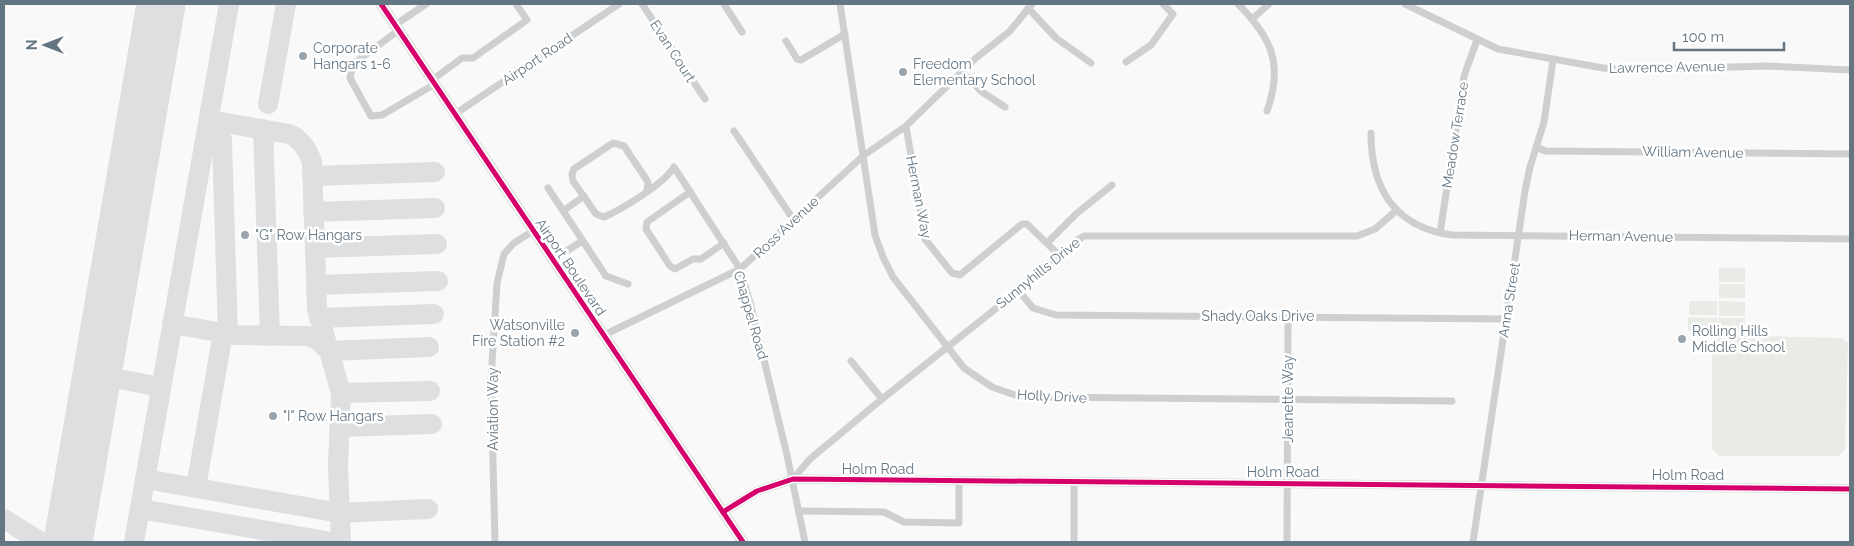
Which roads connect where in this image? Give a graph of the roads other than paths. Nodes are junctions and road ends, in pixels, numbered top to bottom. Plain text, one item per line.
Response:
1 (381, 4) edge
2 (426, 4) edge
3 (516, 4) edge
4 (619, 4) edge
5 (642, 4) edge
6 (724, 4) edge
7 (840, 4) edge
8 (1163, 4) edge
9 (1238, 4) edge
10 (1268, 4) edge
11 (1405, 4) edge
12 (1030, 6) edge
13 (1252, 19) junction
14 (397, 28) junction
15 (742, 32) dead end
16 (844, 34) junction
17 (1477, 40) junction
18 (786, 41) dead end
19 (1554, 60) junction
20 (1126, 62) dead end
21 (1091, 63) dead end
22 (1850, 70) edge
23 (962, 72) junction
24 (433, 82) junction
25 (705, 98) dead end
26 (1005, 107) dead end
27 (1267, 111) dead end
28 (455, 114) junction
29 (906, 126) junction
30 (734, 131) dead end
31 (1371, 133) dead end
32 (1537, 147) junction
33 (1850, 154) edge
34 (863, 156) junction
35 (1112, 185) dead end
36 (548, 188) dead end
37 (647, 190) junction
38 (690, 192) junction
39 (584, 196) junction
40 (1398, 210) junction
41 (563, 212) junction
42 (793, 219) junction
43 (534, 231) junction
44 (1440, 232) junction
45 (1519, 234) junction
46 (1850, 239) edge
47 (582, 240) junction
48 (1048, 242) junction
49 (724, 243) junction
50 (1060, 256) junction
51 (553, 260) junction
52 (740, 269) junction
53 (628, 284) dead end
54 (1018, 290) junction
55 (1288, 317) junction
56 (1507, 318) junction
57 (604, 335) junction
58 (947, 347) junction
59 (851, 361) dead end
60 (882, 399) junction
61 (1288, 400) junction
62 (1452, 401) dead end
63 (793, 479) junction
64 (959, 481) junction
65 (1074, 482) junction
66 (1288, 483) junction
67 (1480, 485) junction
68 (1850, 489) edge
69 (799, 511) junction
70 (723, 512) junction
71 (495, 542) edge
72 (743, 542) edge
73 (805, 542) edge
74 (1074, 542) edge
75 (1287, 542) edge
76 (1473, 542) edge

1 - 14 main road, Airport Boulevard
2 - 14 street
3 - 24 street
4 - 28 street, Airport Road
5 - 25 street, Evan Court
6 - 15 street
7 - 16 street, Holly Drive
8 - 20 street
9 - 13 street
10 - 13 street
11 - 17 street, Lawrence Avenue
12 - 21 street
12 - 23 street
13 - 27 street
14 - 24 main road, Airport Boulevard
14 - 24 street
16 - 18 street
16 - 34 street, Holly Drive
17 - 19 street, Lawrence Avenue
17 - 44 street, Meadow Terrace
19 - 22 street, Lawrence Avenue
19 - 32 street, Anna Street
23 - 26 street
23 - 29 street
24 - 28 main road, Airport Boulevard
28 - 43 main road, Airport Boulevard
29 - 34 street, Ross Avenue
29 - 48 street, Herman Way
30 - 42 street
31 - 40 street, Herman Avenue
32 - 33 street, William Avenue
32 - 45 street, Anna Street
34 - 42 street, Ross Avenue
34 - 58 street, Holly Drive
35 - 48 street
36 - 41 street
37 - 38 street, Chappel Road
37 - 39 street
37 - 39 street
38 - 49 street, Chappel Road
38 - 49 street
39 - 41 street
40 - 44 street, Herman Avenue
40 - 50 street, Sunnyhills Drive
41 - 47 street
42 - 52 street, Ross Avenue
43 - 51 main road, Airport Boulevard
43 - 71 street, Aviation Way
44 - 45 street, Herman Avenue
45 - 46 street, Herman Avenue
45 - 56 street, Anna Street
47 - 51 street
47 - 53 street
48 - 50 street, Herman Way
49 - 52 street, Chappel Road
50 - 54 street, Sunnyhills Drive
51 - 57 main road, Airport Boulevard
52 - 57 street, Ross Avenue
52 - 63 street, Chappel Road
54 - 55 street, Shady Oaks Drive
54 - 58 street, Sunnyhills Drive
55 - 56 street, Shady Oaks Drive
55 - 61 street, Jeanette Way
56 - 67 street, Anna Street
57 - 70 main road, Airport Boulevard
58 - 60 street, Sunnyhills Drive
58 - 61 street, Holly Drive
59 - 60 street
60 - 63 street, Sunnyhills Drive
61 - 62 street, Holly Drive
61 - 66 street, Jeanette Way
63 - 64 street, Holm Road
63 - 69 street, Chappel Road
63 - 70 street, Holm Road
64 - 65 street, Holm Road
64 - 69 street
65 - 66 street, Holm Road
65 - 74 street
66 - 67 street, Holm Road
66 - 75 street, Jeanette Way
67 - 68 street, Holm Road
67 - 76 street, Anna Street
69 - 73 street, Chappel Road
70 - 72 main road, Airport Boulevard

